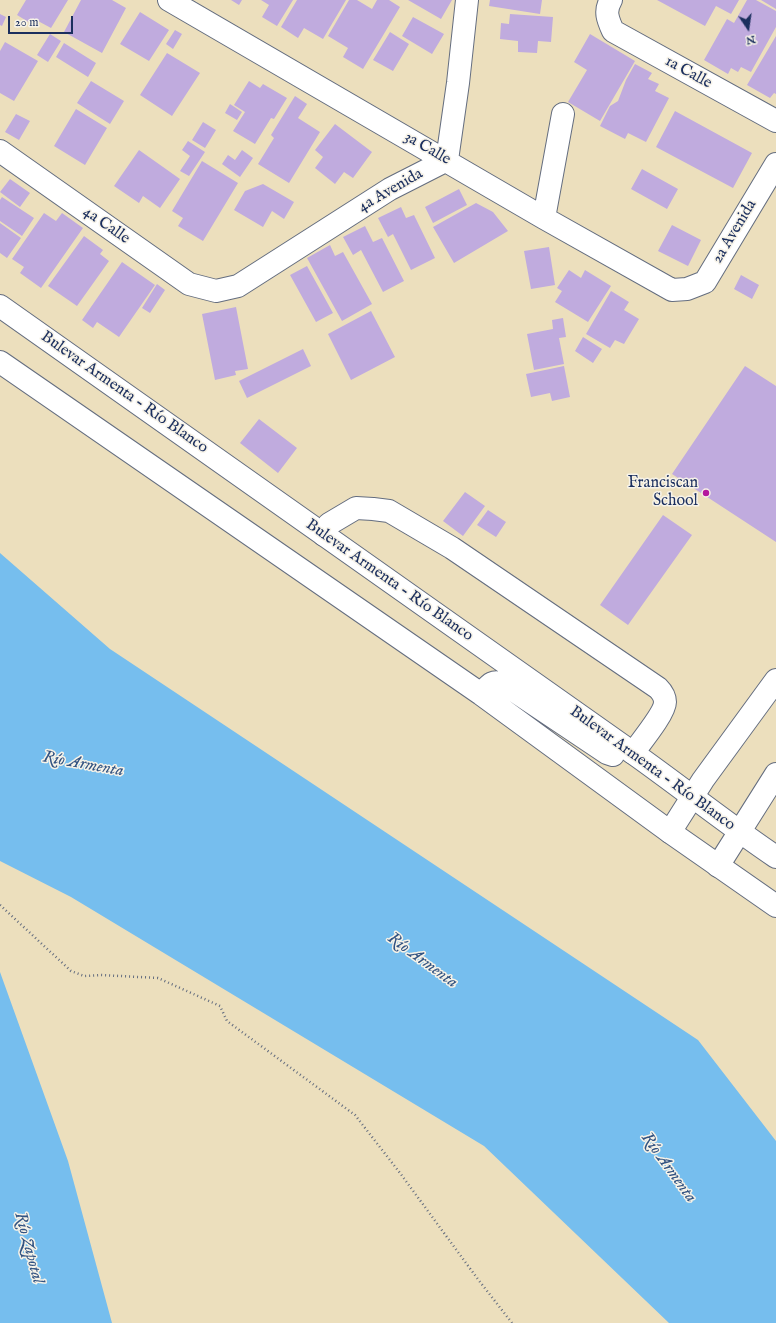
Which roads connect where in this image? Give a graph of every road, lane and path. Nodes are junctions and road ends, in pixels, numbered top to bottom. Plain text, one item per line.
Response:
1 (169, 0) edge
2 (467, 0) edge
3 (609, 9) edge
4 (563, 114) dead end
5 (776, 121) edge
6 (0, 151) edge
7 (447, 160) junction
8 (776, 164) edge
9 (544, 218) junction
10 (687, 289) joint
11 (216, 292) joint
12 (0, 306) edge
13 (0, 362) edge
14 (324, 535) junction
15 (776, 680) edge
16 (481, 694) junction
17 (633, 753) junction
18 (776, 774) edge
19 (693, 796) junction
20 (739, 831) junction
21 (670, 832) junction
22 (776, 857) edge
23 (718, 866) junction
24 (0, 905) edge
25 (776, 906) edge
26 (512, 1323) edge

1 - 7 main road, 3a Calle
2 - 7 main road
3 - 5 main road, 1a Calle
4 - 9 main road
6 - 11 main road, 4a Calle
7 - 9 main road, 3a Calle
7 - 11 main road, 4a Avenida
8 - 10 main road, 2a Avenida
9 - 10 main road, 3a Calle
12 - 14 main road, Bulevar Armenta - Río Blanco
13 - 16 main road
14 - 17 main road, Bulevar Armenta - Río Blanco
14 - 17 main road
15 - 19 main road
16 - 17 main road
16 - 21 main road
17 - 19 main road, Bulevar Armenta - Río Blanco
18 - 20 main road
19 - 20 main road, Bulevar Armenta - Río Blanco
19 - 21 main road
20 - 22 main road, Bulevar Armenta - Río Blanco
20 - 23 main road
21 - 23 main road
23 - 25 main road
24 - 26 path

